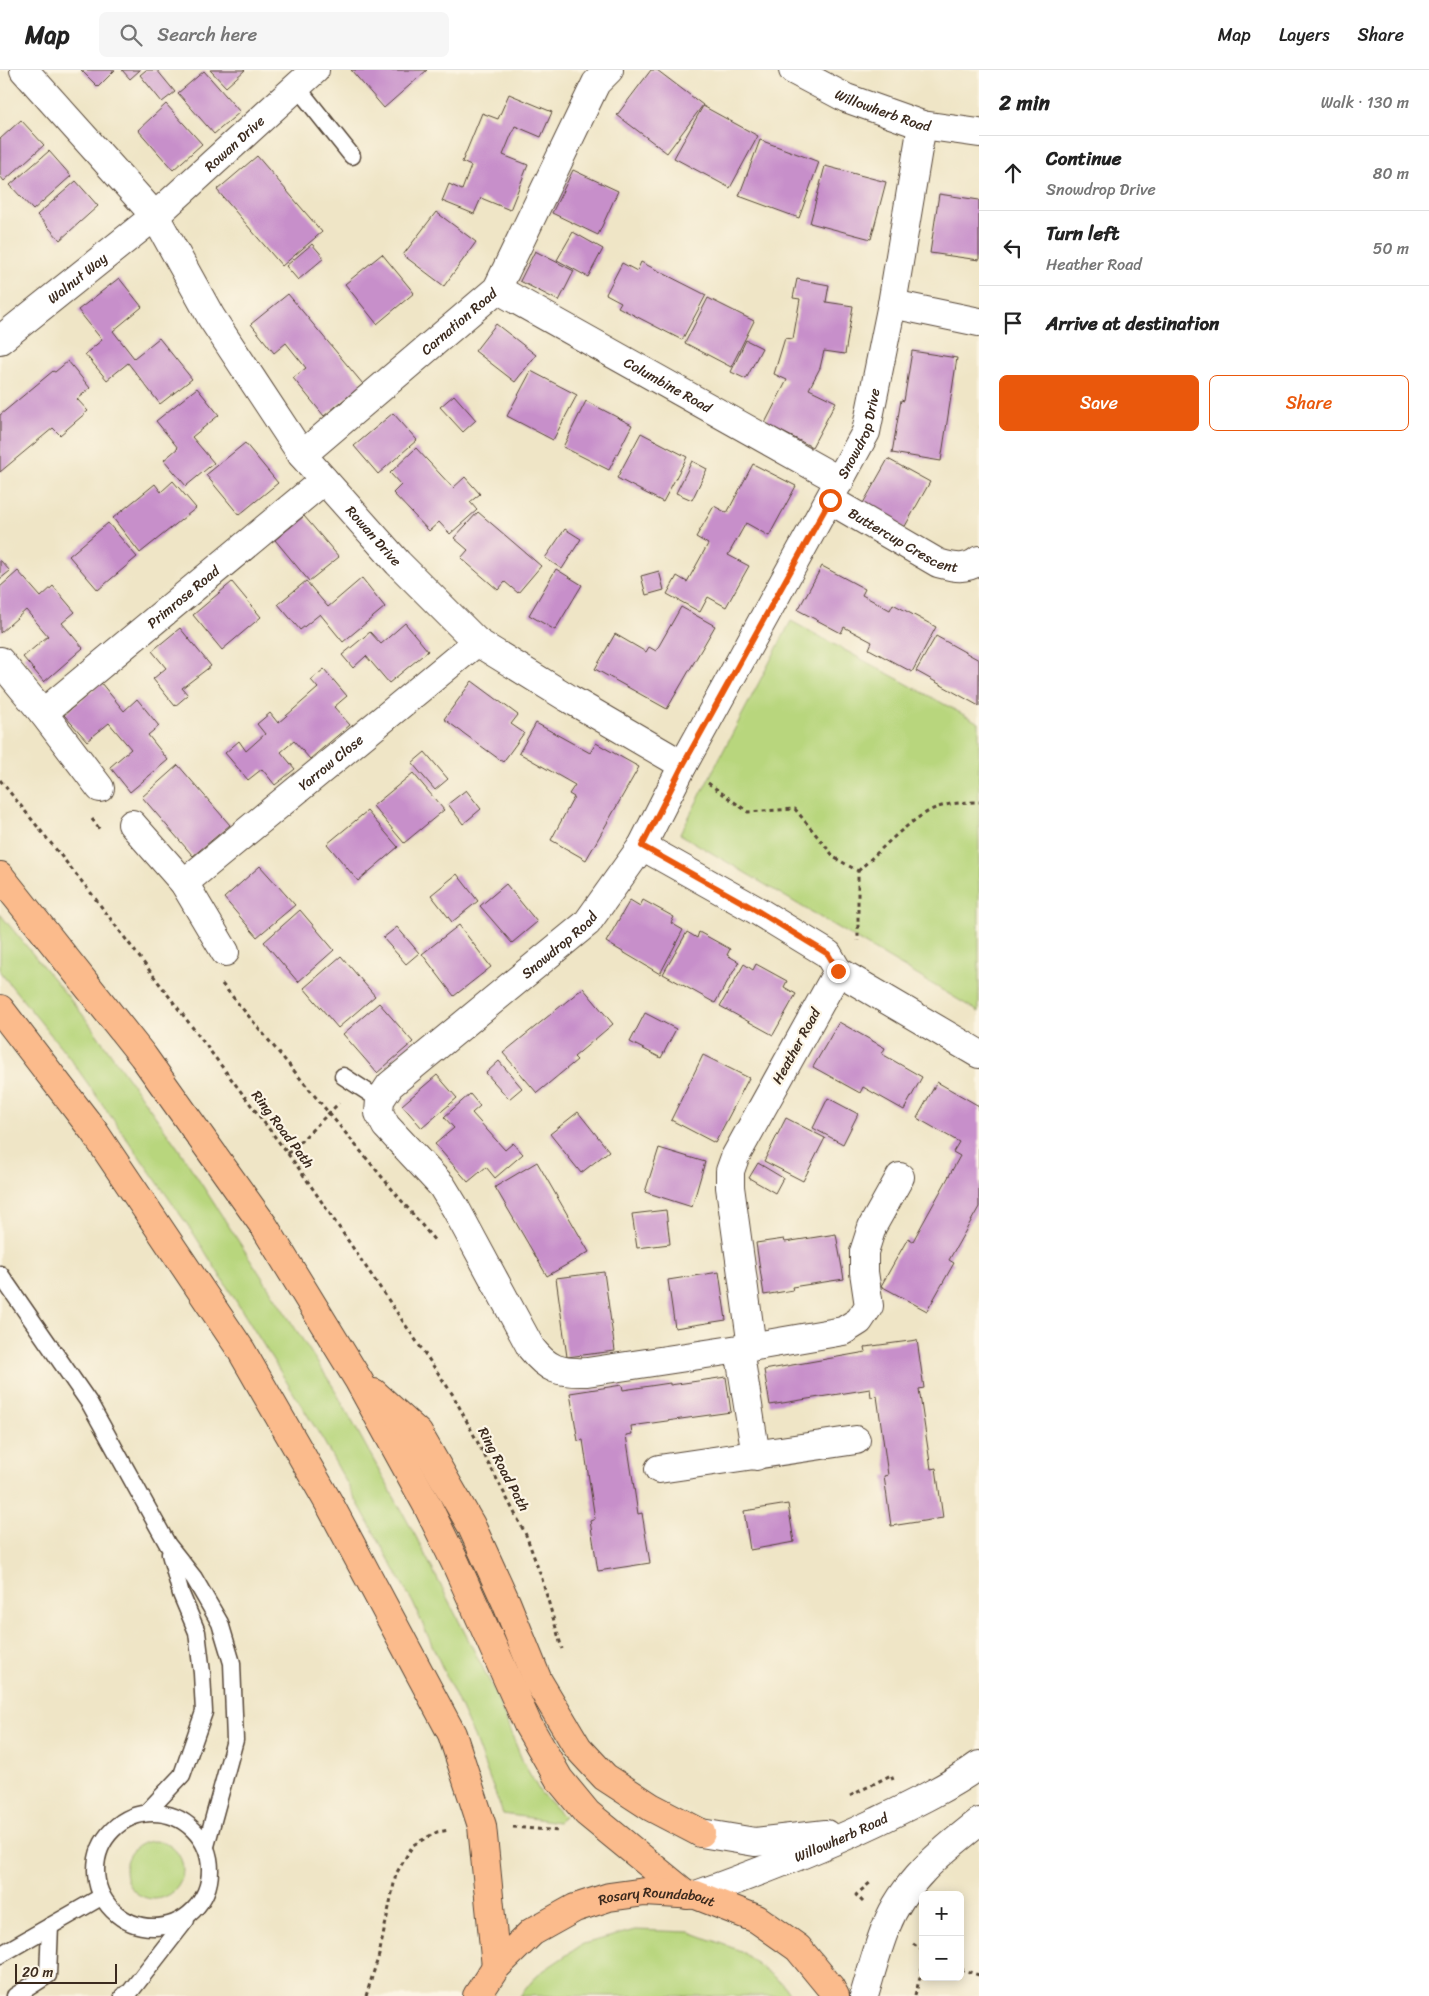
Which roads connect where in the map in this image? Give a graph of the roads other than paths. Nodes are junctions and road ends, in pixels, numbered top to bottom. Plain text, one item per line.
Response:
1 (24, 70) edge
2 (609, 70) edge
3 (793, 70) edge
4 (306, 79) edge
5 (922, 125) junction
6 (979, 133) edge
7 (352, 156) dead end
8 (155, 216) junction
9 (498, 289) junction
10 (892, 304) junction
11 (979, 322) edge
12 (0, 340) edge
13 (302, 455) junction
14 (324, 480) junction
15 (835, 490) junction
16 (979, 560) edge
17 (477, 642) junction
18 (0, 661) edge
19 (43, 713) junction
20 (683, 765) junction
21 (100, 788) dead end
22 (132, 824) dead end
23 (642, 846) junction
24 (0, 876) edge
25 (184, 883) junction
26 (221, 965) road end
27 (848, 977) junction
28 (0, 1009) edge
29 (979, 1054) edge
30 (343, 1076) dead end
31 (380, 1100) junction
32 (900, 1177) dead end
33 (0, 1274) edge
34 (746, 1348) junction
35 (359, 1381) junction
36 (856, 1440) dead end
37 (756, 1456) junction
38 (659, 1469) dead end
39 (168, 1544) junction
40 (979, 1765) edge
41 (146, 1813) junction
42 (979, 1822) edge
43 (863, 1828) junction
44 (701, 1833) joint
45 (206, 1846) junction
46 (692, 1895) junction
47 (101, 1897) junction
48 (189, 1916) junction
49 (50, 1926) junction
50 (0, 1956) edge
51 (496, 1967) junction
52 (14, 1996) edge
53 (123, 1996) edge
54 (477, 1996) edge
55 (835, 1996) edge
56 (864, 1996) edge

1 - 8 street, Rowan Drive
2 - 9 street, Carnation Road
3 - 5 street, Willowherb Road
4 - 7 lane
4 - 8 street, Rowan Drive
5 - 6 street, Willowherb Road
5 - 10 street, Snowdrop Drive
8 - 12 street, Walnut Way
8 - 13 street, Rowan Drive
9 - 13 street, Carnation Road
9 - 15 street, Columbine Road
10 - 11 street
10 - 15 street, Snowdrop Drive
13 - 14 street, Rowan Drive
14 - 17 street, Rowan Drive
14 - 19 street, Primrose Road
15 - 16 street, Buttercup Crescent
15 - 20 street, Snowdrop Drive
17 - 20 street, Rowan Drive
17 - 25 street, Yarrow Close
18 - 19 street
19 - 21 street
20 - 23 street, Snowdrop Drive
22 - 25 street
23 - 27 street
23 - 31 street, Snowdrop Road
24 - 35 highway
25 - 26 street
27 - 29 street
27 - 34 street, Heather Road
28 - 51 highway
30 - 31 lane
31 - 34 street
32 - 34 street
33 - 39 lane
34 - 37 street, Heather Road
35 - 44 highway
35 - 46 highway
36 - 37 street
37 - 38 street
39 - 41 lane
39 - 45 lane
40 - 43 street, Willowherb Road
41 - 45 lane
41 - 47 lane
42 - 56 street
43 - 44 street
43 - 46 street, Willowherb Road
45 - 48 lane
46 - 51 highway, Rosary Roundabout
46 - 55 highway, Rosary Roundabout
47 - 48 lane
47 - 49 lane
48 - 53 lane
49 - 50 lane
49 - 52 lane
51 - 54 highway, Rosary Roundabout

